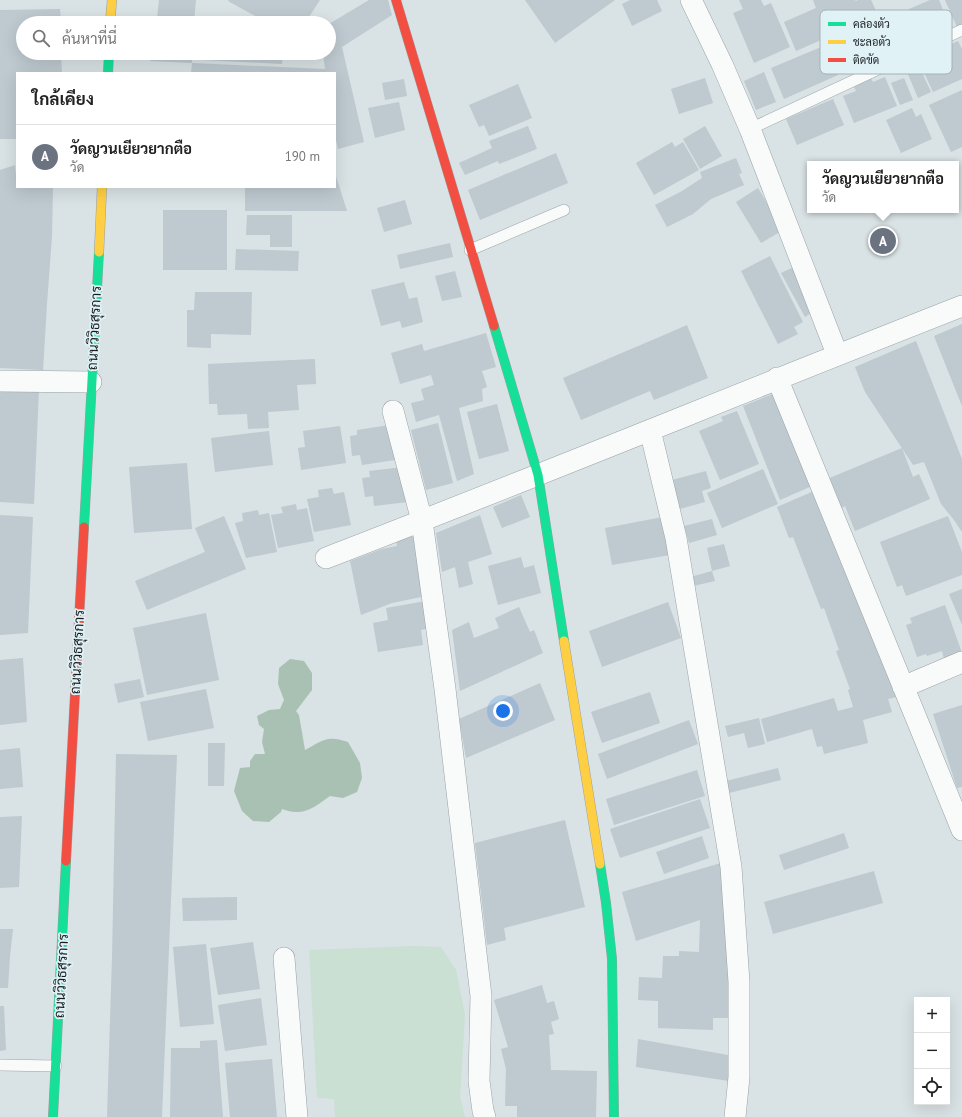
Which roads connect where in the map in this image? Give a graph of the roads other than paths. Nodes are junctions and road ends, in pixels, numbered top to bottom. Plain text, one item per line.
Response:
1 (112, 0) edge
2 (396, 0) edge
3 (691, 0) edge
4 (111, 16) edge
5 (962, 30) edge
6 (952, 35) edge
7 (109, 60) edge
8 (108, 72) edge
9 (868, 74) edge
10 (750, 129) junction
11 (102, 188) edge
12 (564, 210) dead end
13 (470, 250) junction
14 (962, 306) edge
15 (838, 354) junction
16 (777, 378) junction
17 (0, 381) edge
18 (91, 382) junction
19 (393, 411) dead end
20 (650, 430) junction
21 (538, 475) junction
22 (422, 521) junction
23 (326, 558) dead end
24 (962, 662) edge
25 (903, 687) junction
26 (962, 830) edge
27 (284, 958) dead end
28 (0, 1065) edge
29 (56, 1066) junction
30 (53, 1117) edge
31 (297, 1117) edge
32 (486, 1117) edge
33 (614, 1117) edge
34 (735, 1117) edge

1 - 4 street
2 - 13 street
3 - 10 street
5 - 6 lane
7 - 8 street
9 - 10 lane
10 - 15 street
11 - 18 street, ถนนวิวิธสุรการ
12 - 13 lane
13 - 21 street
14 - 15 street
15 - 16 street
16 - 20 street
16 - 25 street
17 - 18 street
18 - 29 street, ถนนวิวิธสุรการ
19 - 22 street
20 - 21 street
20 - 34 street
21 - 22 street
21 - 33 street
22 - 23 street
22 - 32 street
24 - 25 street
25 - 26 street
27 - 31 street
28 - 29 lane
29 - 30 street, ถนนวิวิธสุรการ

